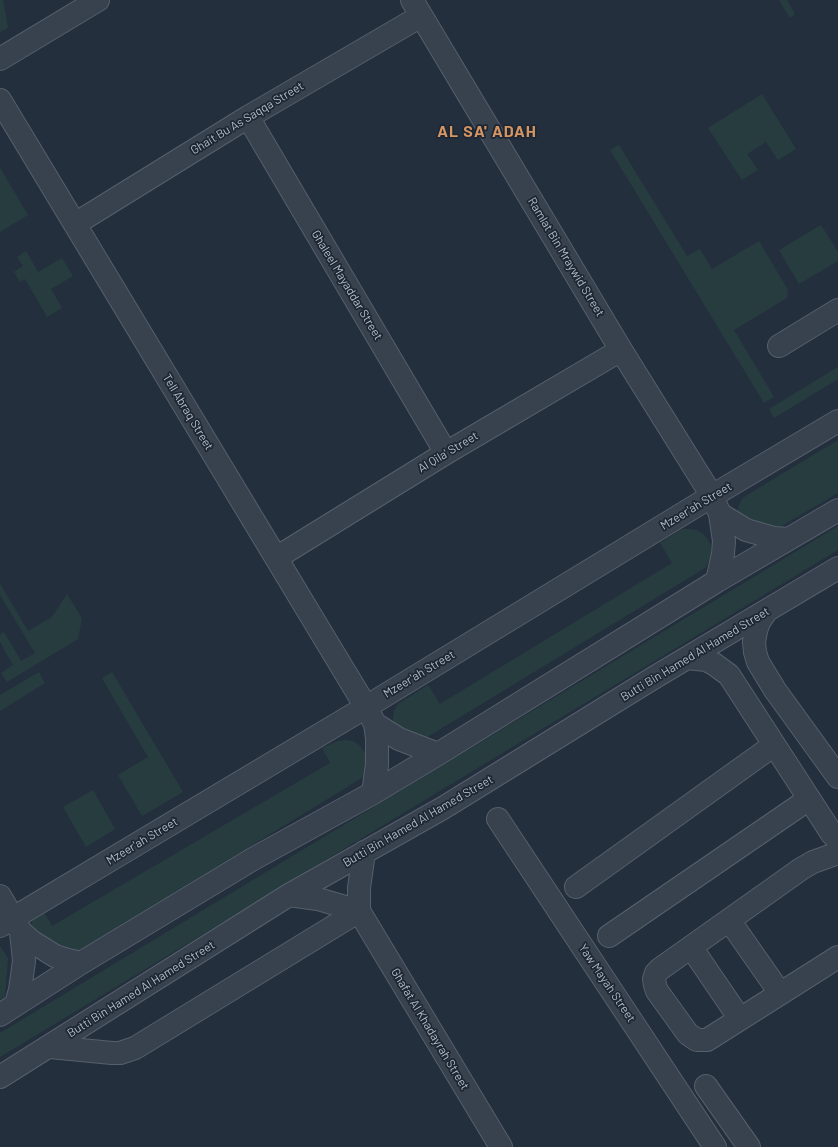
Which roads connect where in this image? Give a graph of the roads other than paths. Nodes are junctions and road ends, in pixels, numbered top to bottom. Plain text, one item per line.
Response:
1 (98, 0) edge
2 (417, 8) edge
3 (0, 59) edge
4 (0, 100) edge
5 (248, 117) junction
6 (75, 224) junction
7 (838, 310) edge
8 (779, 346) dead end
9 (621, 350) junction
10 (838, 421) edge
11 (446, 452) junction
12 (716, 505) junction
13 (838, 510) edge
14 (789, 538) junction
15 (276, 558) junction
16 (838, 568) edge
17 (717, 581) junction
18 (765, 613) junction
19 (687, 658) junction
20 (370, 716) junction
21 (774, 745) junction
22 (438, 754) junction
23 (838, 777) edge
24 (373, 793) junction
25 (809, 799) junction
26 (498, 819) dead end
27 (838, 840) edge
28 (364, 852) junction
29 (838, 853) edge
30 (576, 887) dead end
31 (289, 895) junction
32 (0, 896) edge
33 (360, 911) junction
34 (730, 920) junction
35 (12, 926) edge
36 (609, 936) dead end
37 (691, 947) junction
38 (838, 957) edge
39 (81, 963) junction
40 (780, 994) junction
41 (8, 1009) edge
42 (740, 1020) junction
43 (50, 1046) junction
44 (0, 1077) edge
45 (706, 1086) dead end
46 (501, 1147) edge
47 (715, 1147) edge
48 (749, 1147) edge

1 - 3 street
2 - 5 street, Ghait Bu As Saqqa Street
2 - 9 street, Ramlat Bin Mraywid Street
4 - 6 street, Tell Abraq Street
5 - 6 street, Ghait Bu As Saqqa Street
5 - 11 street, Ghaleel Mayaddar Street
6 - 15 street, Tell Abraq Street
7 - 8 street
9 - 11 street, Al Qila' Street
9 - 12 street, Ramlat Bin Mraywid Street
10 - 12 street, Mzeer'ah Street
11 - 15 street, Al Qila' Street
12 - 14 street, Ramlat Bin Mraywid Street
12 - 17 street, Ramlat Bin Mraywid Street
12 - 20 street, Mzeer'ah Street
13 - 14 street
14 - 17 street
15 - 20 street, Tell Abraq Street
16 - 18 street, Butti Bin Hamed Al Hamed Street
17 - 22 street
18 - 19 street, Butti Bin Hamed Al Hamed Street
18 - 23 street
19 - 21 street
19 - 28 street, Butti Bin Hamed Al Hamed Street
20 - 22 street, Tell Abraq Street
20 - 24 street, Tell Abraq Street
20 - 35 street, Mzeer'ah Street
21 - 25 street
21 - 30 street
22 - 24 street
24 - 39 street
25 - 27 street
25 - 36 street
26 - 47 street, Yaw Mayah Street
28 - 31 street, Butti Bin Hamed Al Hamed Street
28 - 33 street, Ghafat Al Khadayrah Street
29 - 34 street
31 - 33 street
31 - 43 street, Butti Bin Hamed Al Hamed Street
32 - 35 street
33 - 43 street
33 - 46 street, Ghafat Al Khadayrah Street
34 - 37 street
34 - 40 street
35 - 39 street
35 - 41 street
37 - 42 street
37 - 42 street
38 - 40 street
39 - 41 street
40 - 42 street
43 - 44 street, Butti Bin Hamed Al Hamed Street
45 - 48 street

